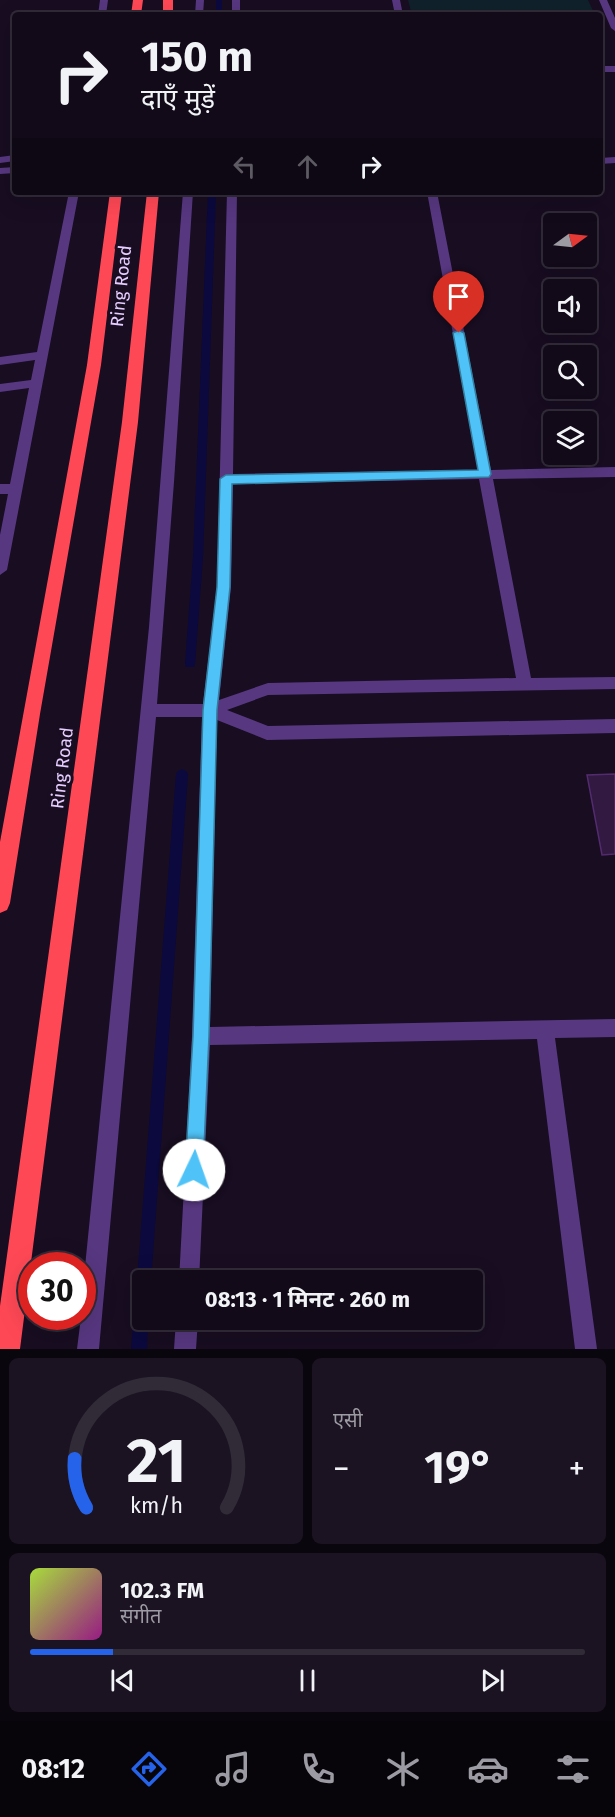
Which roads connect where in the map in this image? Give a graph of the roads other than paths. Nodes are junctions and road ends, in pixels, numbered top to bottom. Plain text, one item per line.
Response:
1 (603, 0) edge
2 (615, 28) edge
3 (74, 195) edge
4 (116, 195) edge
5 (153, 195) edge
6 (188, 195) edge
7 (232, 195) edge
8 (433, 195) edge
9 (44, 355) junction
10 (0, 361) edge
11 (38, 383) junction
12 (0, 388) edge
13 (615, 472) edge
14 (485, 474) junction
15 (226, 479) junction
16 (0, 489) edge
17 (16, 489) junction
18 (0, 570) edge
19 (615, 683) edge
20 (525, 686) junction
21 (210, 710) junction
22 (150, 711) junction
23 (615, 726) edge
24 (0, 903) edge
25 (615, 1028) edge
26 (545, 1029) junction
27 (201, 1036) junction
28 (190, 1270) edge
29 (186, 1330) edge
30 (7, 1349) edge
31 (88, 1349) edge
32 (185, 1349) edge
33 (586, 1349) edge

1 - 2 street
3 - 9 street
4 - 24 highway, Ring Road
5 - 30 highway, Ring Road
6 - 22 street
7 - 15 street
8 - 14 street
9 - 10 street
9 - 11 street
11 - 12 street
11 - 17 street
13 - 14 street
14 - 15 street
14 - 20 street
15 - 21 street
16 - 17 street
17 - 18 street
19 - 20 street
20 - 21 street
21 - 22 street
21 - 23 street
21 - 27 street
22 - 31 street
25 - 26 street
26 - 27 street
26 - 33 street
27 - 28 street
29 - 32 street

